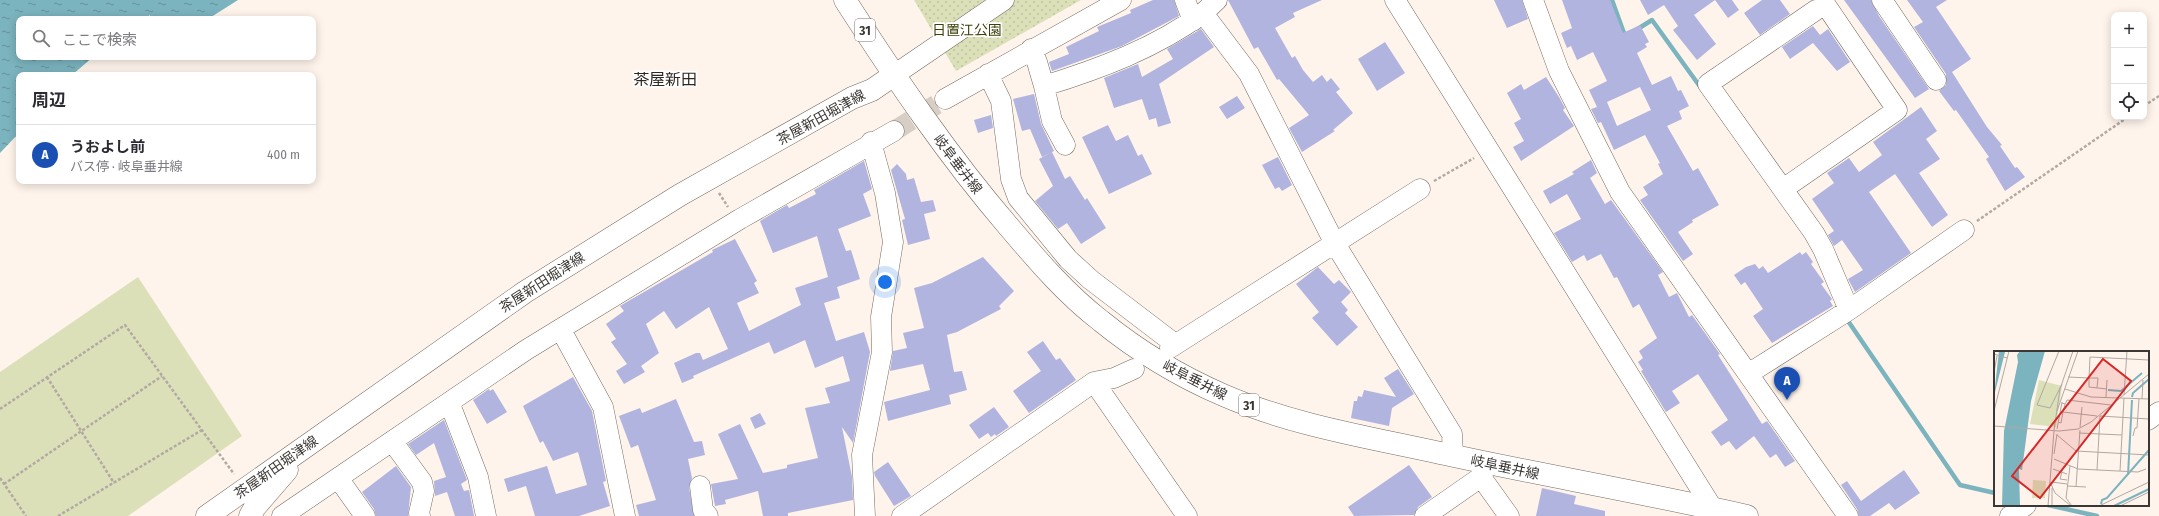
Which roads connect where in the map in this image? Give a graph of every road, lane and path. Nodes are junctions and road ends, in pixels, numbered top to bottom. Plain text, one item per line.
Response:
1 (845, 0) edge
2 (1004, 0) edge
3 (1120, 0) edge
4 (1185, 0) edge
5 (1217, 0) edge
6 (1395, 0) edge
7 (1533, 0) edge
8 (1882, 0) edge
9 (1820, 3) edge
10 (1198, 17) junction
11 (1031, 49) junction
12 (890, 68) junction
13 (988, 74) junction
14 (1936, 80) dead end
15 (1044, 86) junction
16 (2159, 96) edge
17 (945, 99) tunnel mouth
18 (2147, 104) edge
19 (2124, 120) edge
20 (894, 130) tunnel mouth
21 (871, 142) junction
22 (1065, 146) dead end
23 (1489, 150) junction
24 (1420, 189) joint
25 (1783, 190) junction
26 (1964, 230) joint
27 (1334, 242) junction
28 (1849, 310) junction
29 (561, 330) junction
30 (1134, 369) dead end
31 (1748, 374) junction
32 (162, 376) junction
33 (47, 378) junction
34 (1094, 382) junction
35 (447, 404) junction
36 (0, 409) edge
37 (2159, 412) edge
38 (2149, 419) edge
39 (202, 430) junction
40 (392, 441) junction
41 (312, 442) junction
42 (1453, 456) junction
43 (1484, 470) junction
44 (0, 478) edge
45 (338, 478) junction
46 (114, 483) junction
47 (4, 484) junction
48 (700, 486) dead end
49 (245, 489) junction
50 (2025, 506) edge
51 (1713, 508) junction
52 (287, 515) edge
53 (26, 516) edge
54 (58, 516) edge
55 (207, 516) edge
56 (250, 516) edge
57 (365, 516) edge
58 (420, 516) edge
59 (486, 516) edge
60 (625, 516) edge
61 (708, 516) edge
62 (865, 516) edge
63 (902, 516) edge
64 (1188, 516) edge
65 (1425, 516) edge
66 (1509, 516) edge
67 (1747, 516) edge
68 (1848, 516) edge
69 (2010, 516) edge

1 - 12 main road, 岐阜垂井線 / 31
2 - 12 street
3 - 11 street
4 - 10 street
5 - 10 street
6 - 23 street
7 - 31 street
8 - 14 street
9 - 25 street
9 - 25 street
10 - 15 street
10 - 27 street
11 - 13 street
11 - 15 street
12 - 41 main road, 茶屋新田堀津線
12 - 42 main road, 岐阜垂井線 / 31
13 - 17 street
13 - 27 street
15 - 22 street
16 - 18 path
19 - 26 path
20 - 21 street
21 - 29 street
21 - 62 street
23 - 24 path
23 - 51 street
24 - 27 street
25 - 28 street
26 - 28 street
27 - 42 street
28 - 31 street
29 - 35 street
29 - 60 street
30 - 34 street
31 - 68 street
32 - 33 path
32 - 39 path
32 - 47 path
33 - 36 path
33 - 46 path
34 - 63 street
34 - 64 street
35 - 40 street
35 - 59 street
37 - 38 street
39 - 46 path
39 - 49 path
40 - 45 street
40 - 58 street
41 - 49 main road, 茶屋新田堀津線
41 - 56 main road
42 - 43 main road, 岐阜垂井線 / 31
43 - 51 main road, 岐阜垂井線 / 31
43 - 65 street
43 - 66 street
44 - 47 path
45 - 52 street
45 - 57 street
46 - 54 path
47 - 53 path
48 - 61 street
49 - 55 main road, 茶屋新田堀津線
50 - 69 street
51 - 67 main road, 岐阜垂井線 / 31

